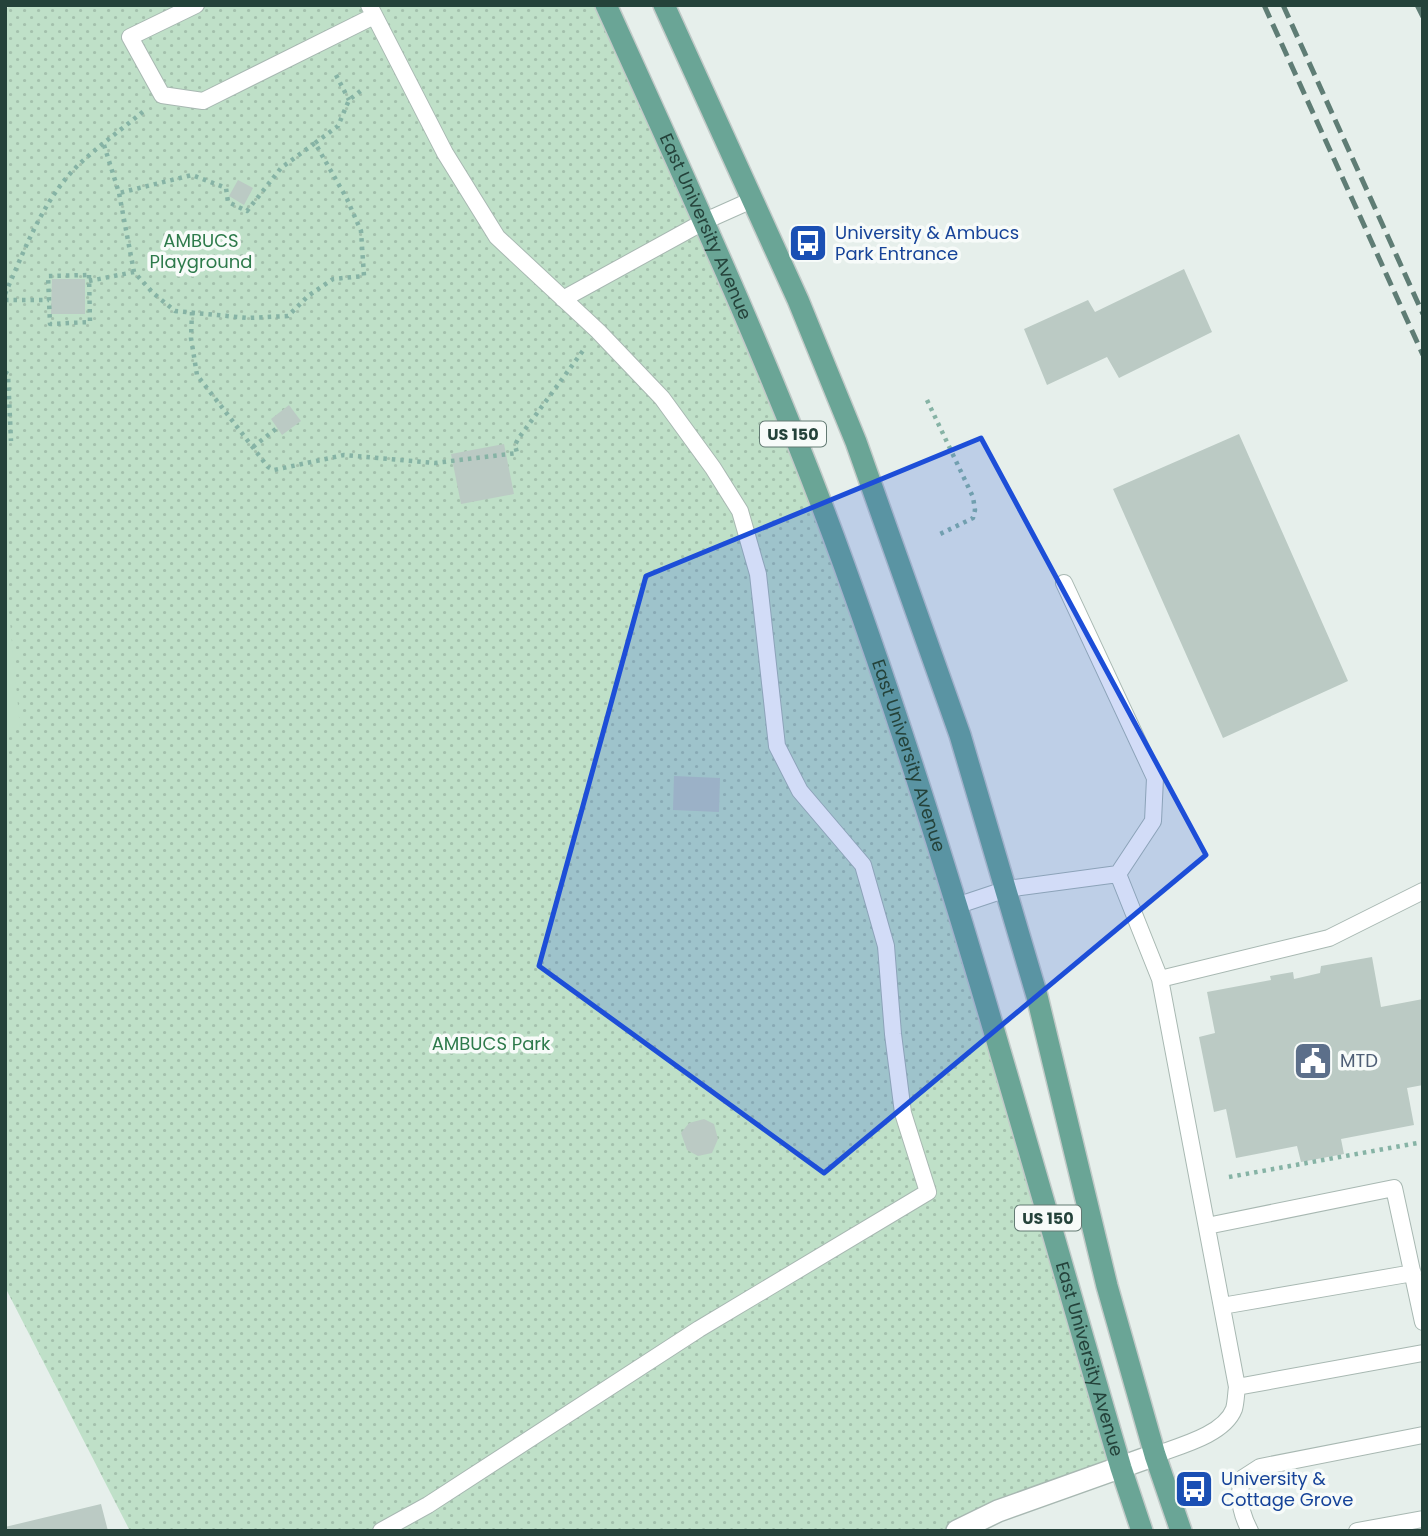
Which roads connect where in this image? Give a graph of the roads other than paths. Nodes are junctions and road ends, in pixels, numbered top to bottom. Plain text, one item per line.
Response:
1 (196, 5) edge
2 (606, 5) edge
3 (664, 5) edge
4 (372, 11) edge
5 (752, 200) junction
6 (705, 221) junction
7 (563, 299) junction
8 (1064, 583) dead end
9 (1118, 874) junction
10 (1007, 889) junction
11 (1423, 891) edge
12 (956, 906) junction
13 (1160, 979) junction
14 (1208, 1226) junction
15 (1413, 1273) junction
16 (1222, 1306) junction
17 (1423, 1322) edge
18 (1423, 1353) edge
19 (1237, 1387) junction
20 (1423, 1435) edge
21 (1155, 1455) junction
22 (1121, 1468) junction
23 (1423, 1519) edge
24 (381, 1531) edge
25 (957, 1531) edge
26 (1142, 1531) edge
27 (1181, 1531) edge
28 (1250, 1531) edge
29 (1357, 1531) edge

1 - 4 lane
2 - 6 main road, East University Avenue / US 150
3 - 5 main road, East University Avenue / US 150
4 - 7 lane
5 - 6 lane
5 - 10 main road, East University Avenue / US 150
6 - 7 lane
6 - 12 main road, East University Avenue / US 150
7 - 24 lane
8 - 9 lane
9 - 10 lane
9 - 13 lane
10 - 12 lane
10 - 21 main road, East University Avenue / US 150
11 - 13 lane
12 - 22 main road, East University Avenue / US 150
13 - 14 lane
14 - 15 lane
14 - 16 lane
15 - 16 lane
15 - 17 lane
16 - 19 lane
18 - 19 lane
19 - 21 lane
20 - 28 lane
21 - 22 street
21 - 27 main road, East University Avenue / US 150
22 - 25 street
22 - 26 main road, East University Avenue / US 150
23 - 29 lane

